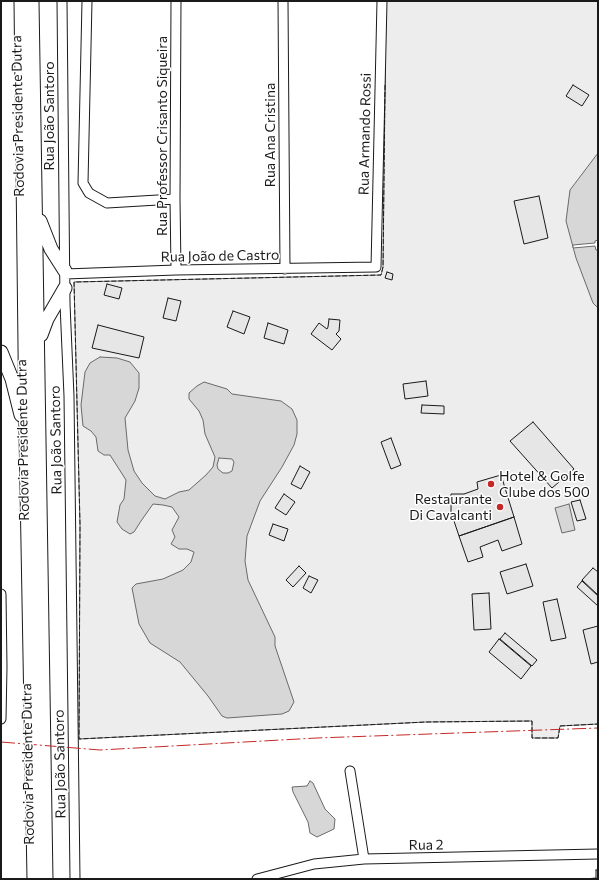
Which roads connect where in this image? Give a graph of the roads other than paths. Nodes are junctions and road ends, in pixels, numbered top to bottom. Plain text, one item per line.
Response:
1 (21, 1) edge
2 (32, 1) edge
3 (62, 1) edge
4 (87, 1) edge
5 (176, 1) edge
6 (283, 1) edge
7 (382, 1) edge
8 (175, 199) junction
9 (36, 207) junction
10 (376, 267) joint
11 (285, 269) junction
12 (176, 270) junction
13 (65, 272) junction
14 (65, 288) junction
15 (38, 344) junction
16 (1, 352) edge
17 (26, 433) junction
18 (1, 594) edge
19 (1, 719) edge
20 (350, 771) dead end
21 (598, 854) edge
22 (364, 859) junction
23 (33, 877) edge
24 (46, 879) edge
25 (75, 879) edge
26 (257, 879) edge

1 - 17 highway, Rodovia Presidente Dutra
2 - 9 highway, Rodovia Presidente Dutra
3 - 13 street, Rua João Santoro
4 - 8 street
5 - 8 street, Rua Professor Crisanto Siqueira
6 - 11 street, Rua Ana Cristina
7 - 10 street, Rua Armando Rossi
8 - 12 street, Rua Professor Crisanto Siqueira
9 - 13 highway
9 - 15 highway, Rodovia Presidente Dutra
10 - 11 street, Rua João de Castro
11 - 12 street, Rua João de Castro
12 - 13 street, Rua João de Castro
13 - 14 street, Rua João Santoro
14 - 15 highway
14 - 25 street, Rua João Santoro
15 - 24 highway, Rodovia Presidente Dutra
16 - 17 highway
17 - 23 highway, Rodovia Presidente Dutra
18 - 19 street
20 - 22 street
21 - 22 street, Rua 2
22 - 26 street, Rua 2

